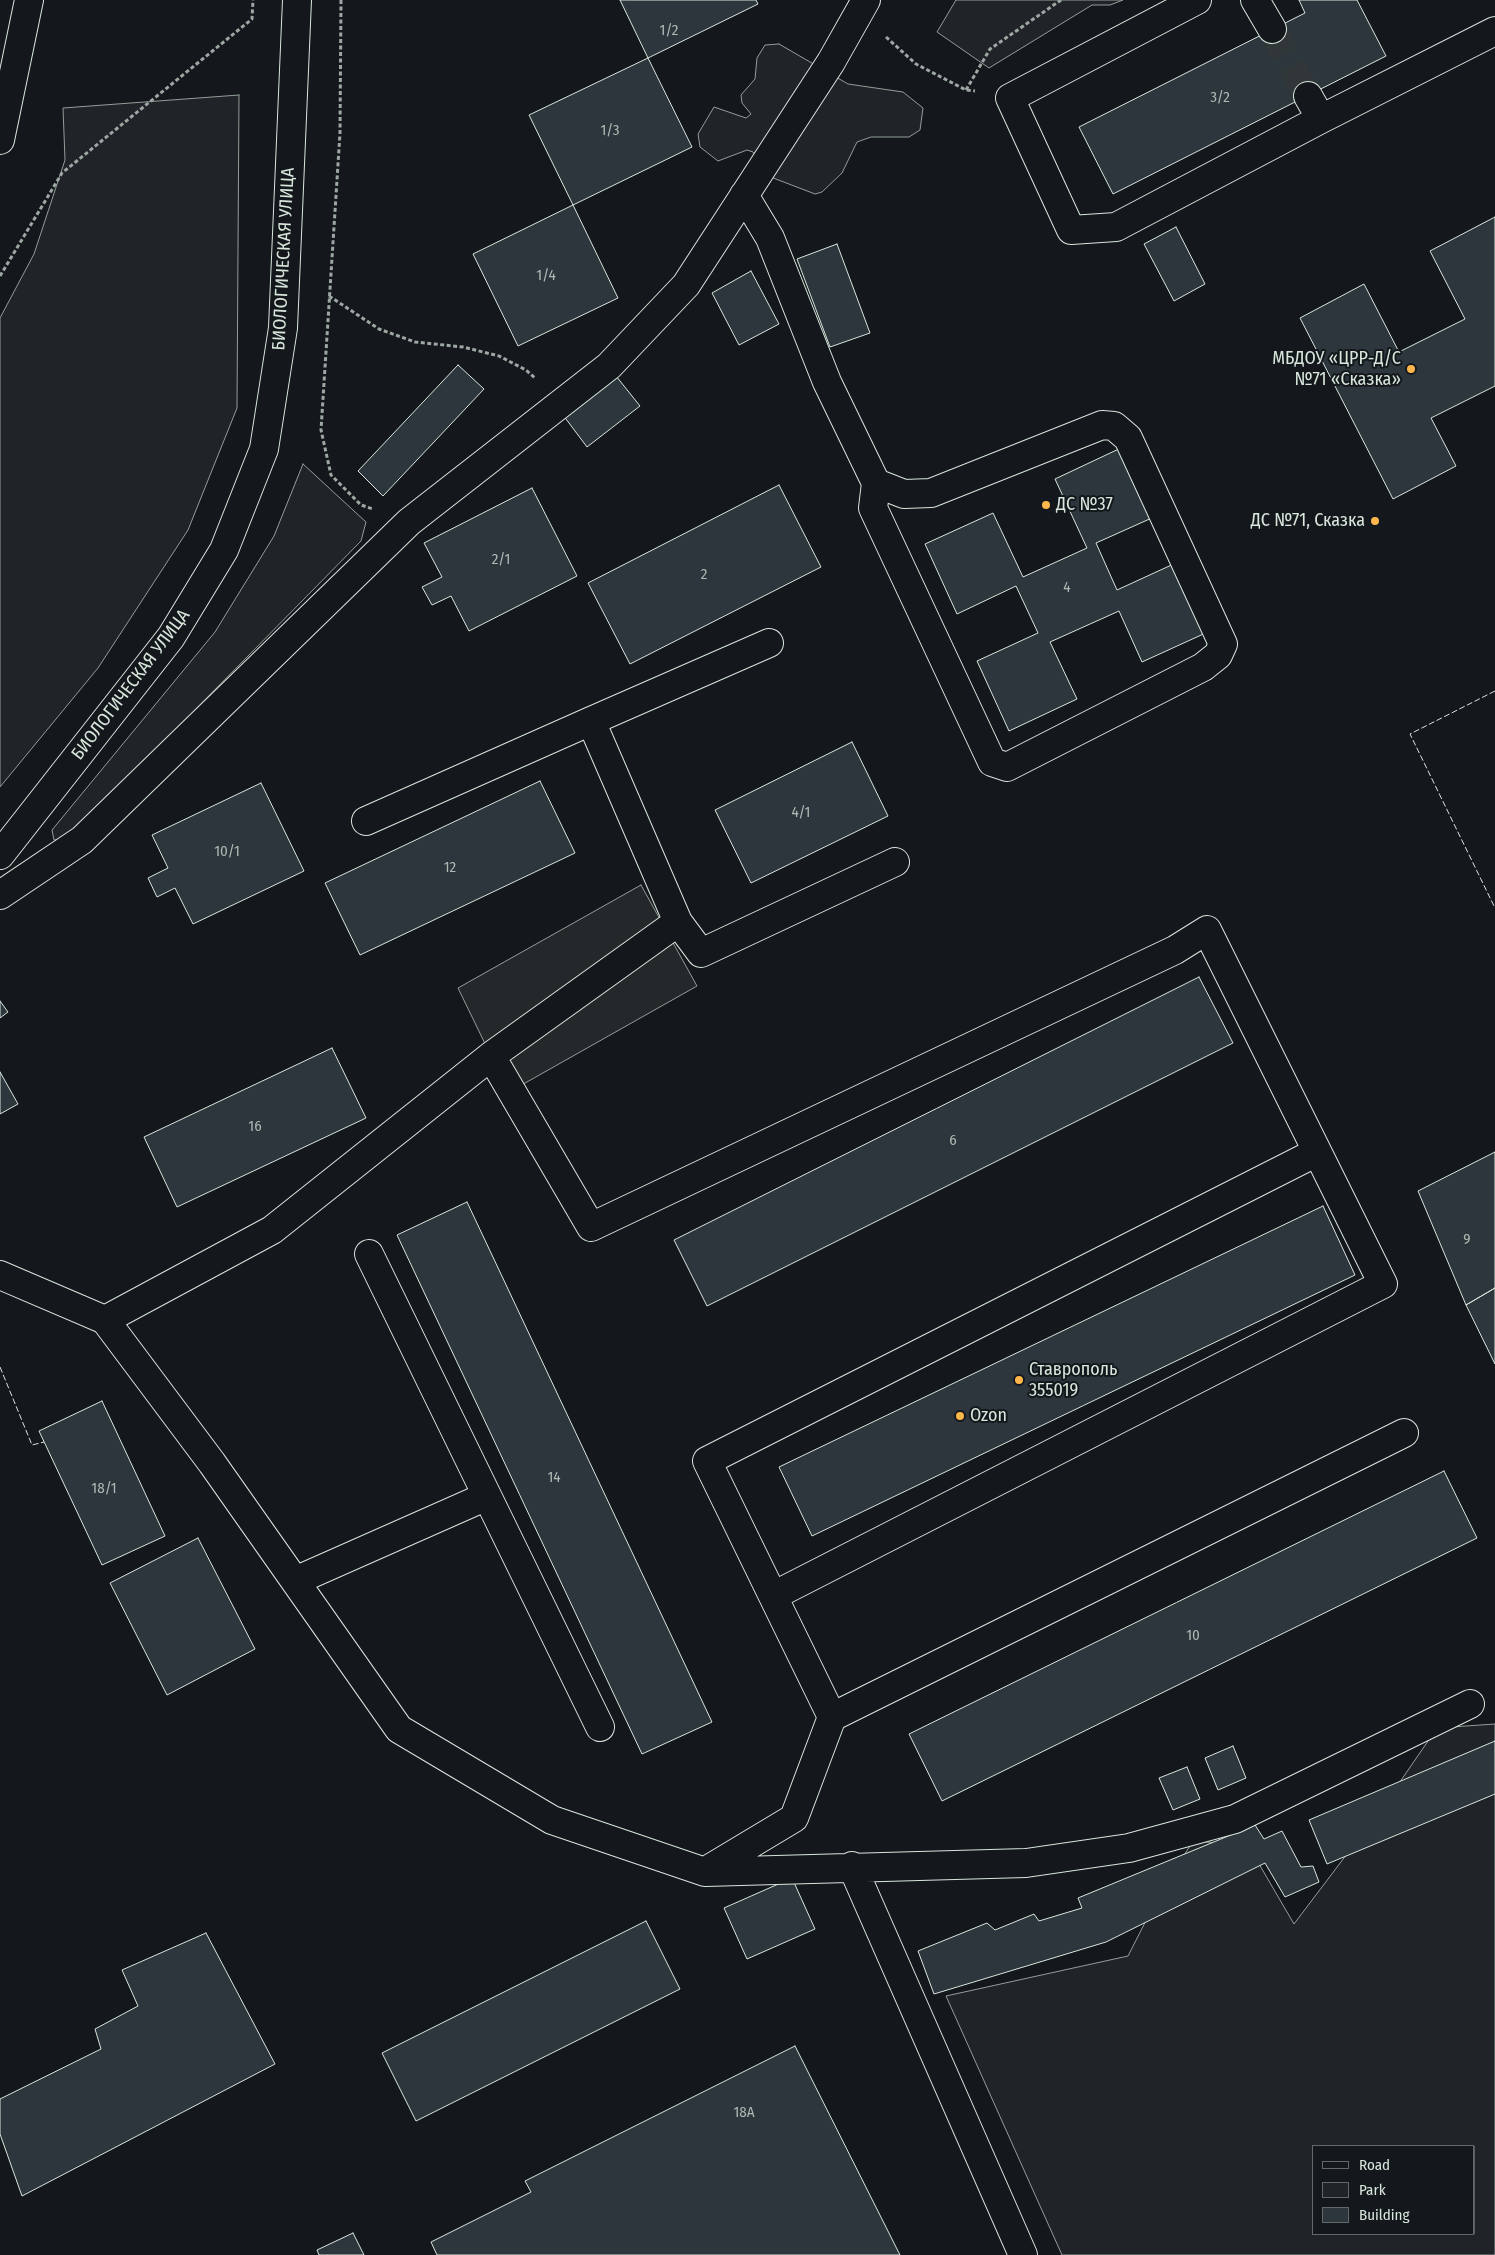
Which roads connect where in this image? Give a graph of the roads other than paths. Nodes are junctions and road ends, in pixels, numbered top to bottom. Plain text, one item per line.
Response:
1 (29, 0) edge
2 (297, 0) edge
3 (1197, 0) edge
4 (1255, 0) edge
5 (862, 7) edge
6 (1272, 29) tunnel mouth
7 (1495, 31) edge
8 (1308, 96) tunnel mouth
9 (1321, 119) junction
10 (0, 140) edge
11 (744, 195) junction
12 (876, 483) junction
13 (769, 643) dead end
14 (590, 721) junction
15 (366, 821) dead end
16 (0, 855) edge
17 (895, 862) dead end
18 (0, 895) edge
19 (678, 922) junction
20 (490, 1056) junction
21 (1317, 1152) junction
22 (369, 1254) dead end
23 (0, 1275) edge
24 (105, 1320) junction
25 (1404, 1433) dead end
26 (487, 1496) junction
27 (295, 1581) junction
28 (773, 1596) junction
29 (1470, 1704) dead end
30 (832, 1717) junction
31 (600, 1727) dead end
32 (852, 1866) junction
33 (705, 1872) junction
34 (1023, 2255) edge

1 - 10 street
2 - 16 street, БИОЛОГИЧЕСКАЯ УЛИЦА
3 - 9 street
4 - 6 street
5 - 11 street
7 - 9 street
8 - 9 street
11 - 12 street
11 - 18 street
12 - 12 street
13 - 14 street
14 - 15 street
14 - 19 street
17 - 19 street
19 - 20 street
20 - 21 street
20 - 24 street
21 - 28 street
21 - 28 street
22 - 26 street
23 - 24 street
24 - 27 street
25 - 30 street
26 - 27 street
26 - 31 street
27 - 33 street
28 - 30 street
29 - 32 street
30 - 33 street
32 - 33 street
32 - 34 street

